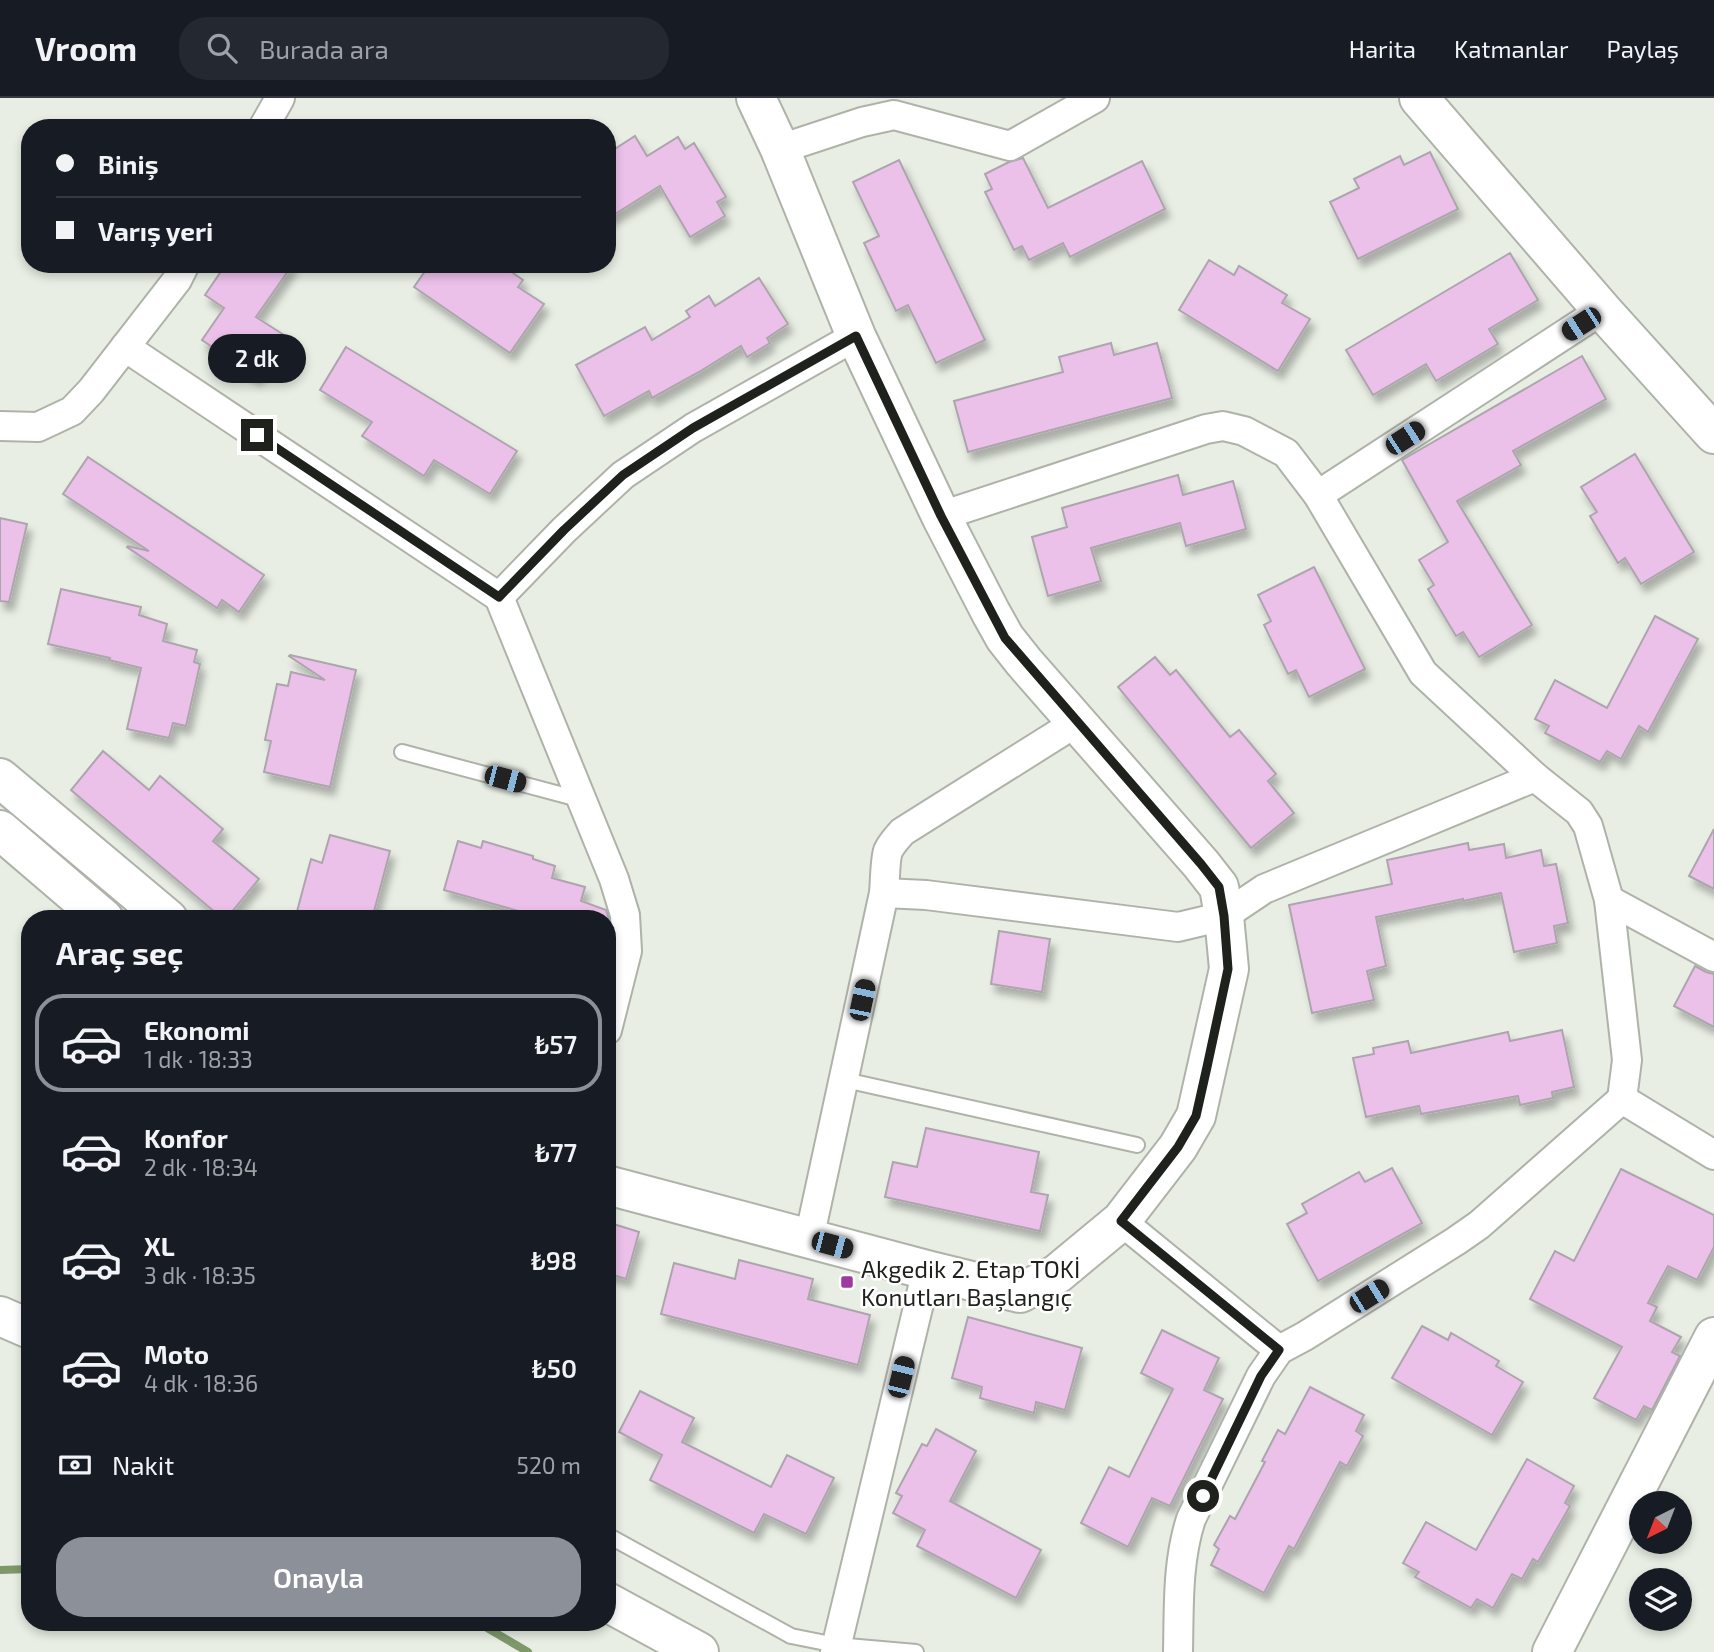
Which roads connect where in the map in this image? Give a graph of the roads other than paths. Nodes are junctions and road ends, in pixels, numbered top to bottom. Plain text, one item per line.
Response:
1 (280, 98) edge
2 (756, 98) edge
3 (1095, 98) edge
4 (1419, 98) edge
5 (268, 119) edge
6 (780, 149) junction
7 (180, 273) edge
8 (1602, 310) junction
9 (856, 336) junction
10 (125, 347) junction
11 (0, 426) edge
12 (1714, 434) edge
13 (1318, 495) junction
14 (941, 516) junction
15 (499, 597) junction
16 (1077, 722) junction
17 (402, 752) dead end
18 (1535, 777) junction
19 (0, 778) edge
20 (582, 800) junction
21 (0, 830) edge
22 (884, 893) junction
23 (1609, 901) junction
24 (93, 910) edge
25 (157, 910) edge
26 (1224, 916) junction
27 (1714, 957) edge
28 (616, 994) edge
29 (845, 1080) junction
30 (1622, 1099) junction
31 (1137, 1145) dead end
32 (1714, 1155) edge
33 (616, 1187) edge
34 (1121, 1221) junction
35 (809, 1238) junction
36 (927, 1270) junction
37 (0, 1315) edge
38 (21, 1315) edge
39 (21, 1325) edge
40 (1714, 1337) edge
41 (1279, 1350) junction
42 (616, 1540) edge
43 (616, 1607) edge
44 (836, 1648) edge
45 (699, 1652) edge
46 (916, 1652) edge
47 (1178, 1652) edge
48 (1552, 1652) edge

1 - 5 street
2 - 6 street
3 - 6 street
4 - 8 street
6 - 9 street
7 - 10 street
8 - 12 street
8 - 13 street
9 - 14 street
9 - 15 street
10 - 11 street
10 - 15 street
13 - 14 street
13 - 18 street
14 - 16 street
15 - 20 street
16 - 22 street
16 - 26 street
17 - 20 lane
18 - 23 street
18 - 26 street
19 - 25 street
20 - 28 street
21 - 24 street
22 - 26 street
22 - 29 street
23 - 27 street
23 - 30 street
26 - 34 street
29 - 31 lane
29 - 35 street
30 - 32 street
30 - 41 street
33 - 35 street
34 - 36 street
34 - 41 street
35 - 36 street
36 - 44 street
37 - 38 street
37 - 39 street
40 - 48 street
41 - 47 street
42 - 44 lane
43 - 45 street
44 - 46 lane

